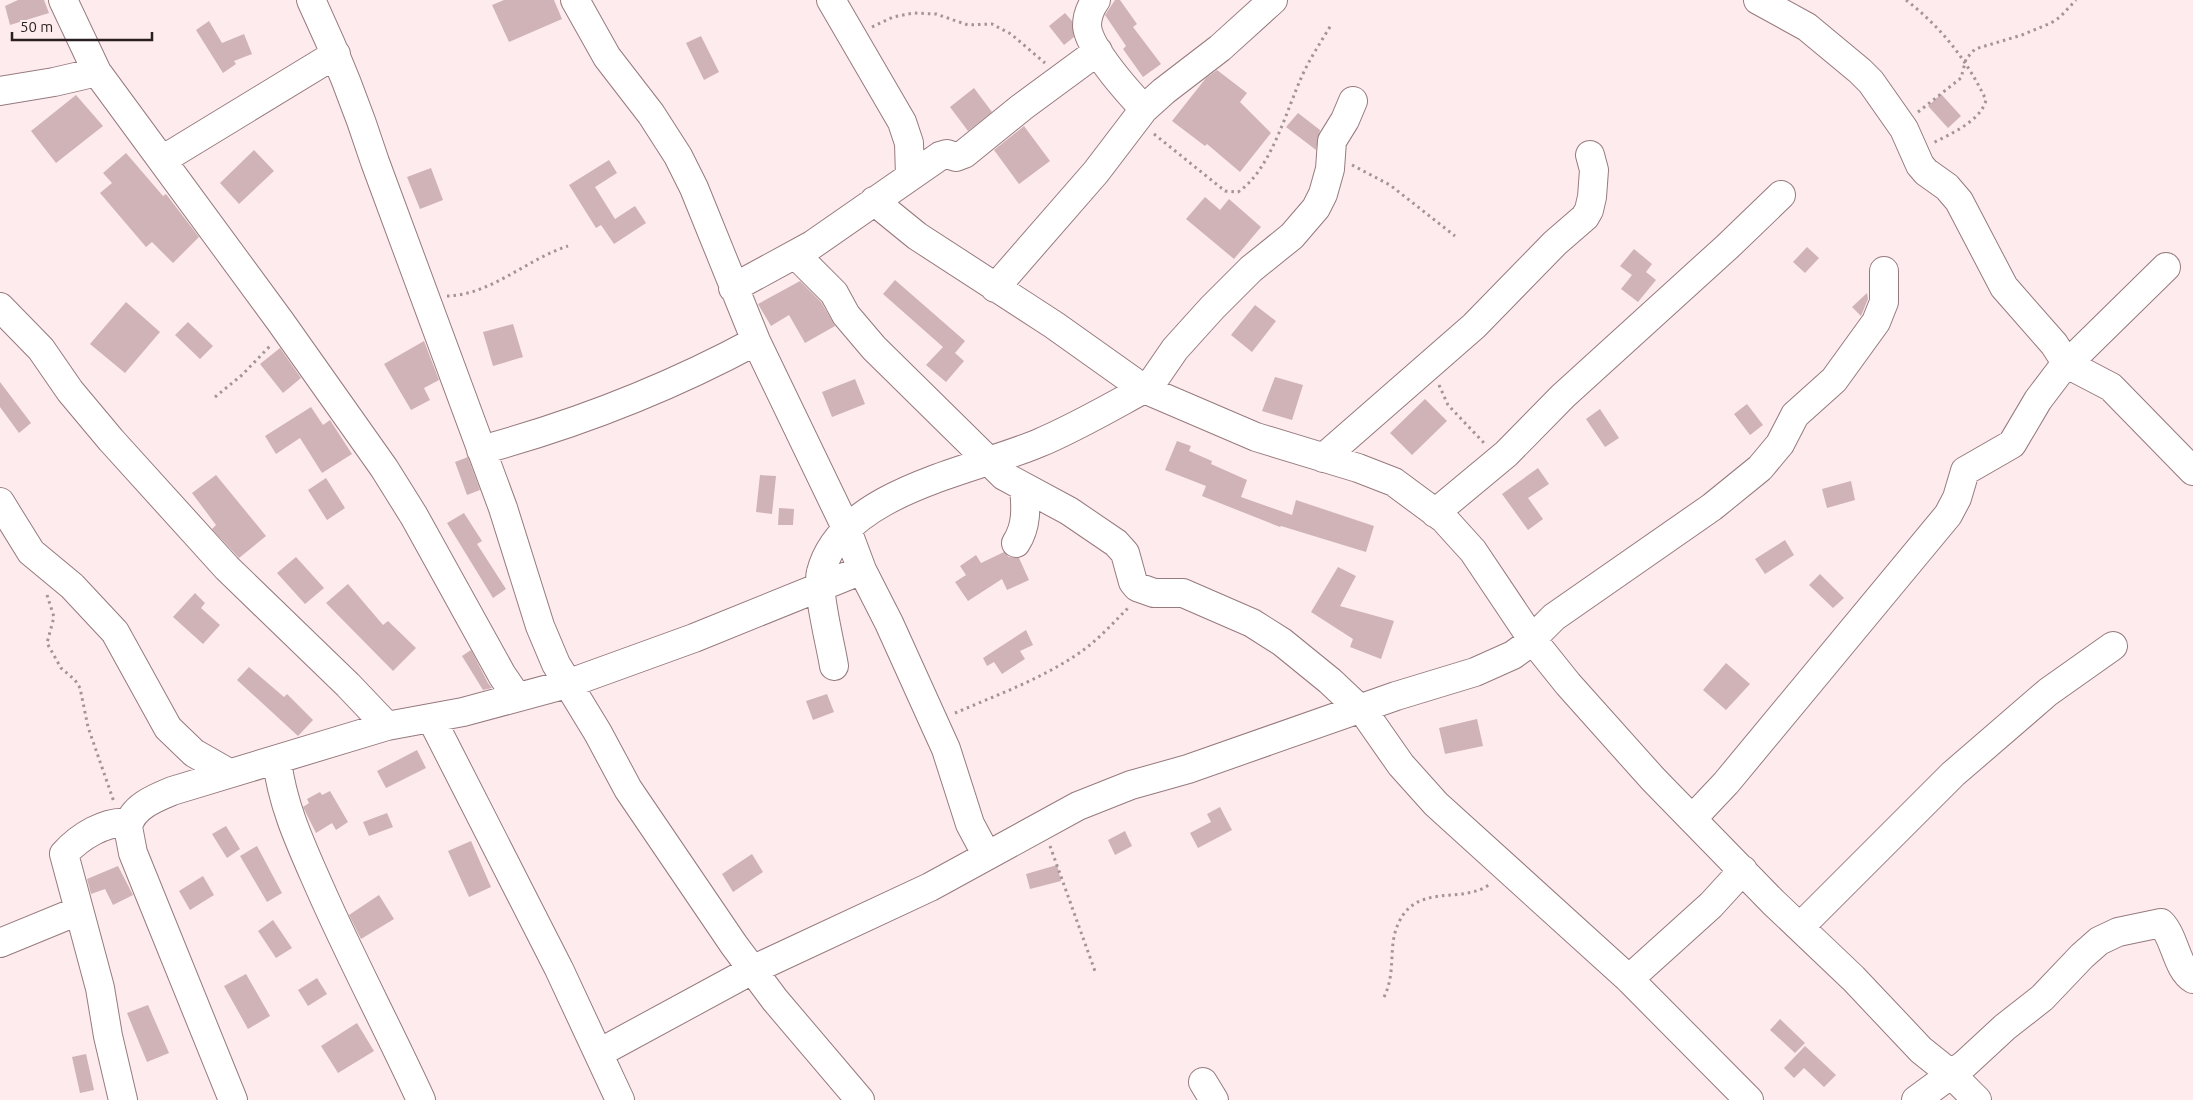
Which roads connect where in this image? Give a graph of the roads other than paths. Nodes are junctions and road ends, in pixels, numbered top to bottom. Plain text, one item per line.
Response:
1 (63, 0) edge
2 (311, 0) edge
3 (574, 0) edge
4 (830, 0) edge
5 (1096, 0) edge
6 (1273, 0) edge
7 (1758, 0) edge
8 (1098, 51) junction
9 (336, 54) junction
10 (97, 72) junction
11 (0, 91) edge
12 (1353, 101) dead end
13 (1141, 113) junction
14 (1590, 155) dead end
15 (162, 160) junction
16 (910, 176) junction
17 (1781, 195) dead end
18 (874, 201) junction
19 (796, 255) junction
20 (2166, 267) dead end
21 (1884, 271) dead end
22 (734, 288) junction
23 (995, 288) junction
24 (0, 307) edge
25 (756, 341) junction
26 (2067, 364) junction
27 (1144, 389) junction
28 (481, 450) junction
29 (1323, 458) junction
30 (990, 461) junction
31 (2193, 471) edge
32 (1024, 488) junction
33 (0, 502) edge
34 (1435, 512) junction
35 (847, 530) junction
36 (1016, 544) dead end
37 (862, 570) junction
38 (821, 586) junction
39 (1532, 639) junction
40 (2113, 646) dead end
41 (834, 666) dead end
42 (567, 684) junction
43 (518, 697) junction
44 (1360, 708) junction
45 (431, 718) junction
46 (388, 726) junction
47 (277, 760) junction
48 (229, 773) junction
49 (1692, 819) junction
50 (124, 822) junction
51 (986, 854) junction
52 (1743, 870) junction
53 (78, 911) junction
54 (1800, 927) junction
55 (0, 943) edge
56 (752, 970) junction
57 (1629, 979) junction
58 (2193, 979) edge
59 (599, 1053) junction
60 (1951, 1074) junction
61 (123, 1100) edge
62 (233, 1100) edge
63 (421, 1100) edge
64 (620, 1100) edge
65 (860, 1100) edge
66 (1749, 1100) edge
67 (1916, 1100) edge
68 (1977, 1100) edge

1 - 10 street
2 - 9 street
3 - 22 street
4 - 16 street
5 - 8 street
6 - 13 street
7 - 26 street
8 - 13 street
8 - 16 street
9 - 15 street
9 - 28 street
10 - 11 street
10 - 15 street
12 - 27 street
13 - 23 street
14 - 29 street
15 - 43 street
16 - 18 street
17 - 34 street
18 - 19 street
18 - 23 street
19 - 22 street
19 - 30 street
20 - 26 street
21 - 39 street
22 - 25 street
23 - 27 street
24 - 46 street
25 - 28 street
25 - 35 street
26 - 31 street
26 - 49 street
27 - 29 street
27 - 30 street
28 - 42 street
29 - 34 street
30 - 32 street
30 - 35 street
32 - 36 street
32 - 44 street
33 - 48 street
34 - 39 street
35 - 37 street
35 - 38 street
37 - 38 street
37 - 51 street
38 - 41 street
38 - 42 street
39 - 44 street
39 - 49 street
40 - 54 street
42 - 43 street
42 - 56 street
43 - 45 street
44 - 51 street
44 - 57 street
45 - 46 street
45 - 59 street
46 - 47 street
47 - 48 street
47 - 63 street
48 - 50 street
49 - 52 street
50 - 53 street
50 - 62 street
51 - 56 street
52 - 54 street
52 - 57 street
53 - 55 street
53 - 61 street
54 - 60 street
56 - 59 street
56 - 65 street
57 - 66 street
58 - 60 street
59 - 64 street
60 - 67 street
60 - 68 street

